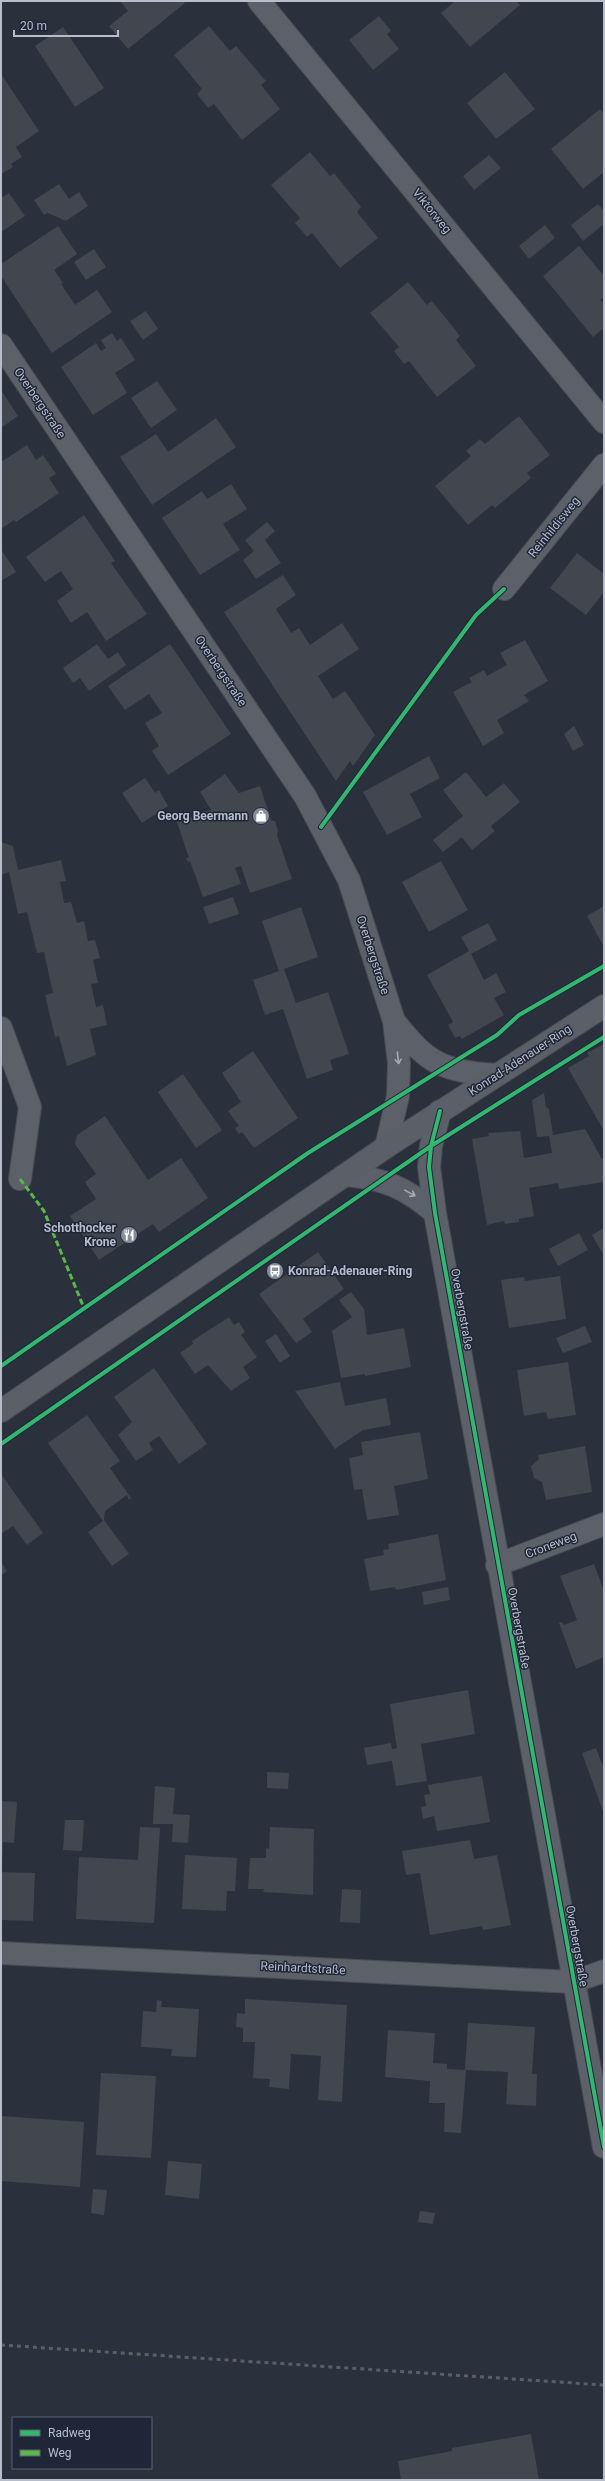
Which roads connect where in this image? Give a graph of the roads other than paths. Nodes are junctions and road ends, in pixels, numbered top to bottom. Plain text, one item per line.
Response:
1 (259, 1) edge
2 (1, 345) edge
3 (604, 422) edge
4 (604, 465) edge
5 (504, 589) dead end
6 (604, 1006) edge
7 (394, 1021) junction
8 (1, 1028) edge
9 (497, 1075) junction
10 (440, 1111) junction
11 (386, 1147) junction
12 (345, 1175) junction
13 (20, 1179) dead end
14 (435, 1213) junction
15 (1, 1412) edge
16 (604, 1524) edge
17 (497, 1565) junction
18 (1, 1953) edge
19 (604, 1971) edge
20 (573, 1982) junction
21 (604, 2147) edge

1 - 3 street, Viktorweg
2 - 7 street, Overbergstraße
4 - 5 street, Reinhildisweg
6 - 9 main road, Konrad-Adenauer-Ring
7 - 9 street, Overbergstraße
7 -> 11 street, Overbergstraße
8 - 13 street
9 - 10 main road, Konrad-Adenauer-Ring
10 - 11 main road, Konrad-Adenauer-Ring
10 - 14 street, Overbergstraße
11 - 12 main road, Konrad-Adenauer-Ring
12 -> 14 street
12 - 15 main road, Konrad-Adenauer-Ring
14 - 17 street, Overbergstraße
16 - 17 street, Croneweg
17 - 20 street, Overbergstraße
18 - 20 street, Reinhardtstraße
19 - 20 street, Reinhardtstraße
20 - 21 street, Overbergstraße

